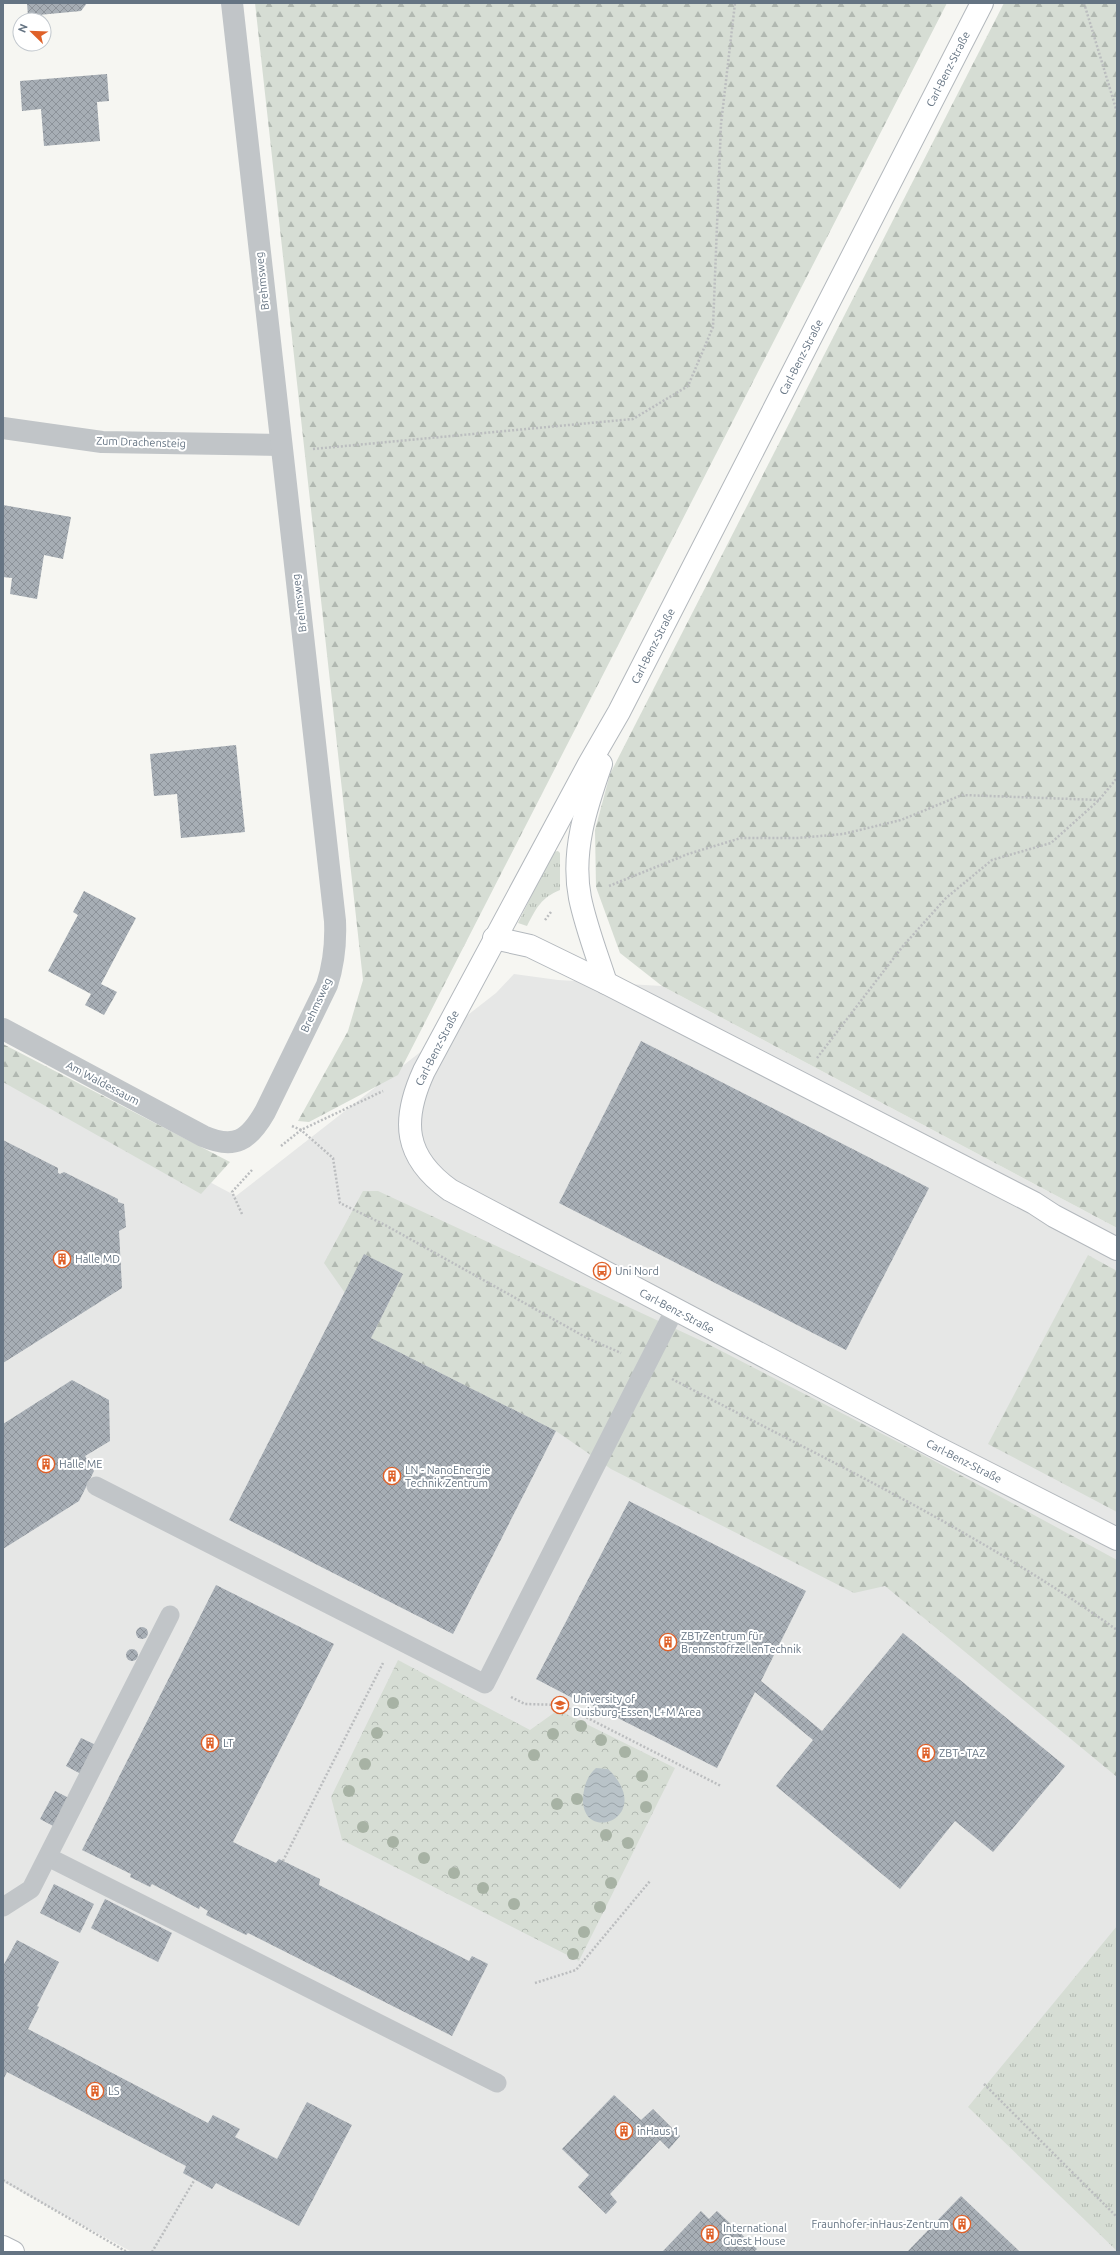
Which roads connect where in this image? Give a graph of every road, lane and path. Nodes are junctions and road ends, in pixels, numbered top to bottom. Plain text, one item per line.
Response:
1 (232, 3) edge
2 (735, 3) edge
3 (982, 3) edge
4 (1084, 3) edge
5 (1117, 112) edge
6 (3, 428) edge
7 (280, 445) junction
8 (619, 712) junction
9 (1117, 778) edge
10 (1099, 800) junction
11 (580, 897) junction
12 (494, 938) junction
13 (530, 946) junction
14 (606, 983) junction
15 (3, 1029) edge
16 (424, 1071) junction
17 (799, 1082) junction
18 (265, 1112) junction
19 (301, 1130) junction
20 (204, 1136) joint
21 (278, 1149) dead end
22 (255, 1167) dead end
23 (242, 1214) dead end
24 (1117, 1249) edge
25 (675, 1309) junction
26 (646, 1365) junction
27 (96, 1486) dead end
28 (1117, 1539) edge
29 (170, 1616) dead end
30 (1117, 1630) edge
31 (396, 1638) junction
32 (485, 1684) junction
33 (721, 1786) dead end
34 (48, 1857) junction
35 (283, 1861) dead end
36 (650, 1881) dead end
37 (3, 1907) edge
38 (535, 1982) dead end
39 (497, 2083) dead end
40 (984, 2084) dead end
41 (195, 2179) dead end
42 (3, 2180) edge
43 (1117, 2216) edge
44 (3, 2247) edge
45 (13, 2252) edge
46 (127, 2252) edge
47 (152, 2252) edge

1 - 7 street, Brehmsweg
2 - 7 path
3 - 8 street, Carl-Benz-Straße
4 - 5 path
6 - 7 street, Zum Drachensteig
7 - 18 street, Brehmsweg
8 - 11 street, Carl-Benz-Straße
8 - 12 street, Carl-Benz-Straße
9 - 10 path
10 - 11 path
10 - 17 path
11 - 13 path
11 - 14 street, Carl-Benz-Straße
12 - 13 street
12 - 16 street, Carl-Benz-Straße
13 - 14 street
14 - 17 street
15 - 20 street, Am Waldessaum
16 - 19 path
16 - 25 street, Carl-Benz-Straße
17 - 24 street
18 - 19 path
18 - 20 street, Brehmsweg
19 - 21 path
19 - 26 path
22 - 23 path
25 - 26 lane
25 - 28 street, Carl-Benz-Straße
26 - 30 path
26 - 32 lane
27 - 31 lane
29 - 34 lane
31 - 32 lane
31 - 35 path
32 - 33 path
34 - 37 lane
34 - 39 lane
36 - 38 path
40 - 43 path
41 - 47 path
42 - 46 path
44 - 45 street

